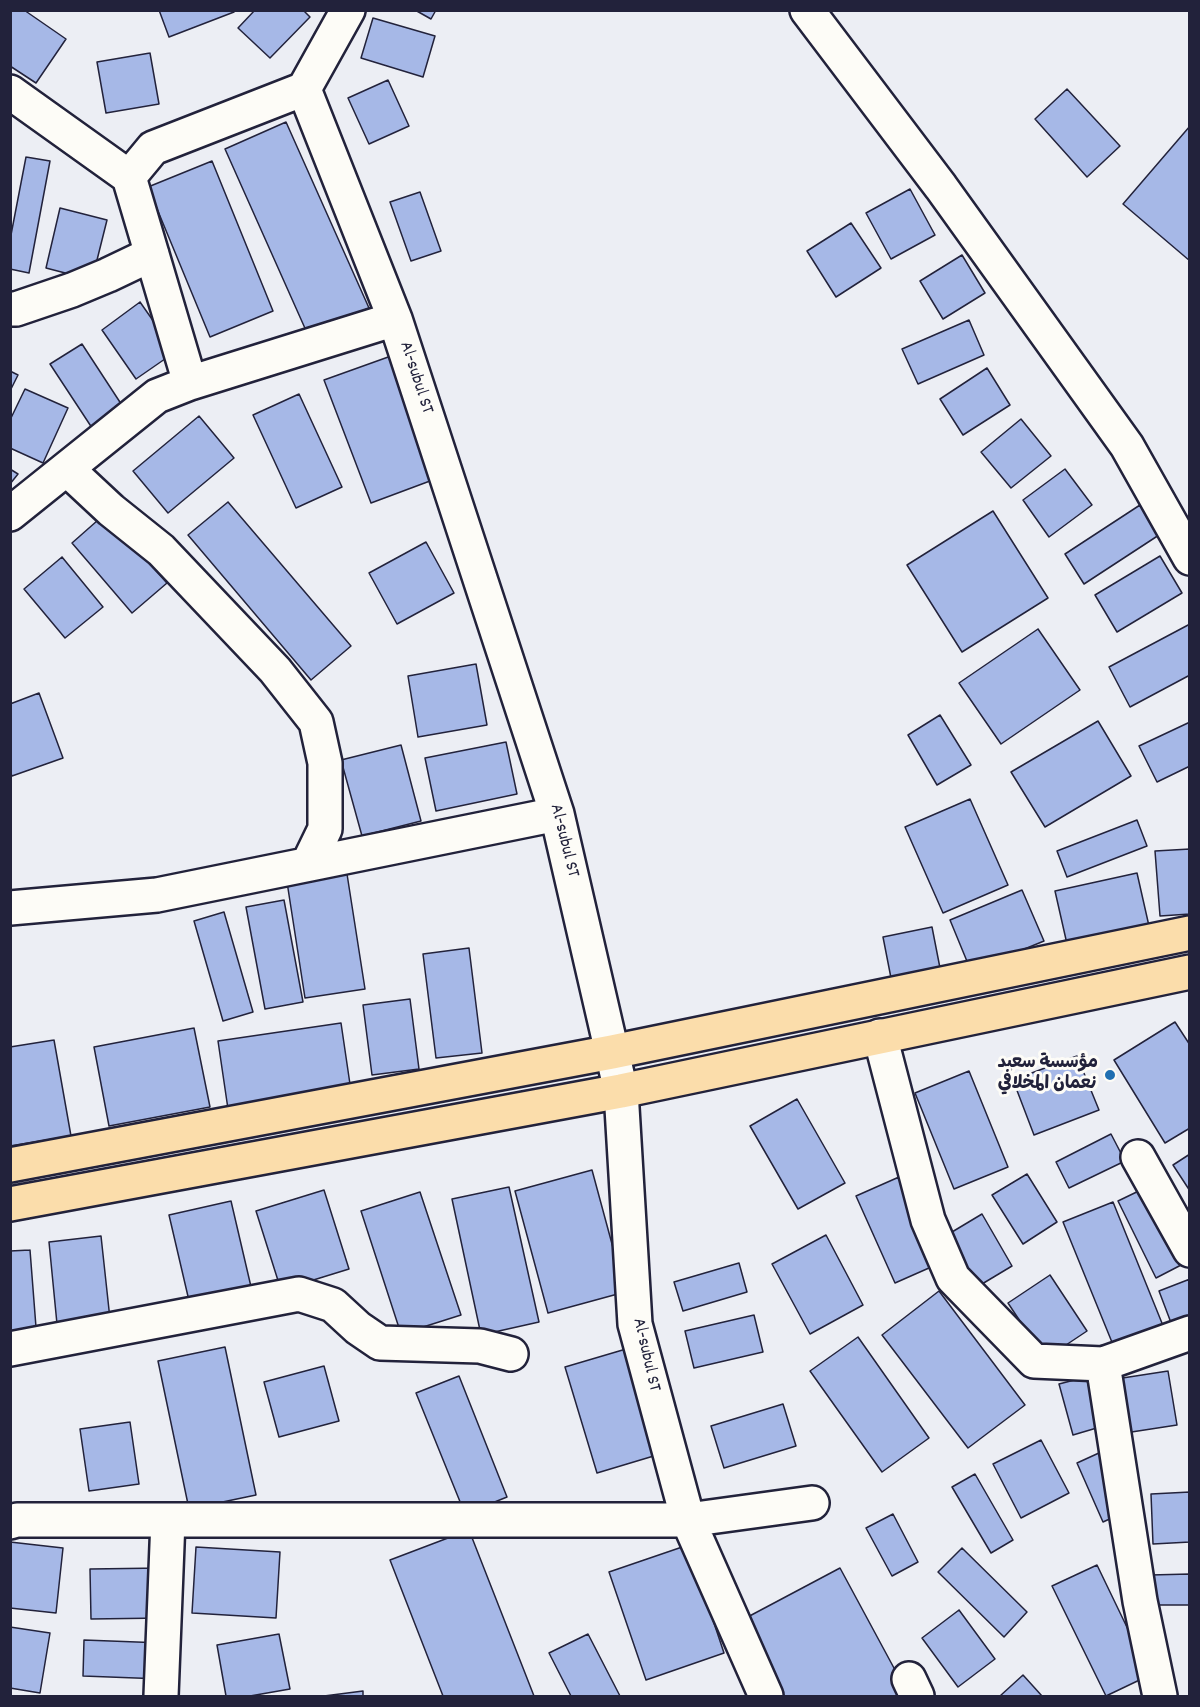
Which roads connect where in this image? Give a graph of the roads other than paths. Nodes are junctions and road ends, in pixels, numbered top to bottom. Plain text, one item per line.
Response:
1 (348, 10) edge
2 (807, 10) edge
3 (304, 89) junction
4 (10, 92) edge
5 (129, 177) junction
6 (152, 254) junction
7 (10, 309) edge
8 (395, 319) junction
9 (190, 383) junction
10 (67, 468) junction
11 (10, 514) edge
12 (1190, 558) edge
13 (557, 814) junction
14 (308, 864) junction
15 (10, 908) edge
16 (1190, 933) edge
17 (1188, 975) edge
18 (880, 1036) junction
19 (612, 1052) junction
20 (621, 1091) junction
21 (1138, 1156) dead end
22 (10, 1165) edge
23 (10, 1204) edge
24 (1190, 1250) edge
25 (1190, 1333) edge
26 (10, 1349) edge
27 (511, 1354) dead end
28 (1103, 1364) junction
29 (812, 1503) dead end
30 (168, 1520) junction
31 (688, 1520) junction
32 (10, 1522) edge
33 (759, 1695) edge
34 (161, 1696) edge
35 (1160, 1696) edge

1 - 3 street
2 - 12 street
3 - 5 street
3 - 8 street, Al-subul ST
4 - 5 street
5 - 6 street
6 - 7 street
6 - 9 street
8 - 9 street
8 - 13 street, Al-subul ST
9 - 10 street
10 - 11 street
10 - 14 street
13 - 14 street
13 - 19 street, Al-subul ST
14 - 15 street
16 - 19 main road
17 - 18 main road
18 - 20 main road
18 - 28 street
19 - 20 street, Al-subul ST
19 - 22 main road
20 - 23 main road
20 - 31 street, Al-subul ST
21 - 24 street
25 - 28 street
26 - 27 street
28 - 35 street
29 - 31 street
30 - 31 street
30 - 32 street
30 - 34 street
31 - 33 street, Al-subul ST

